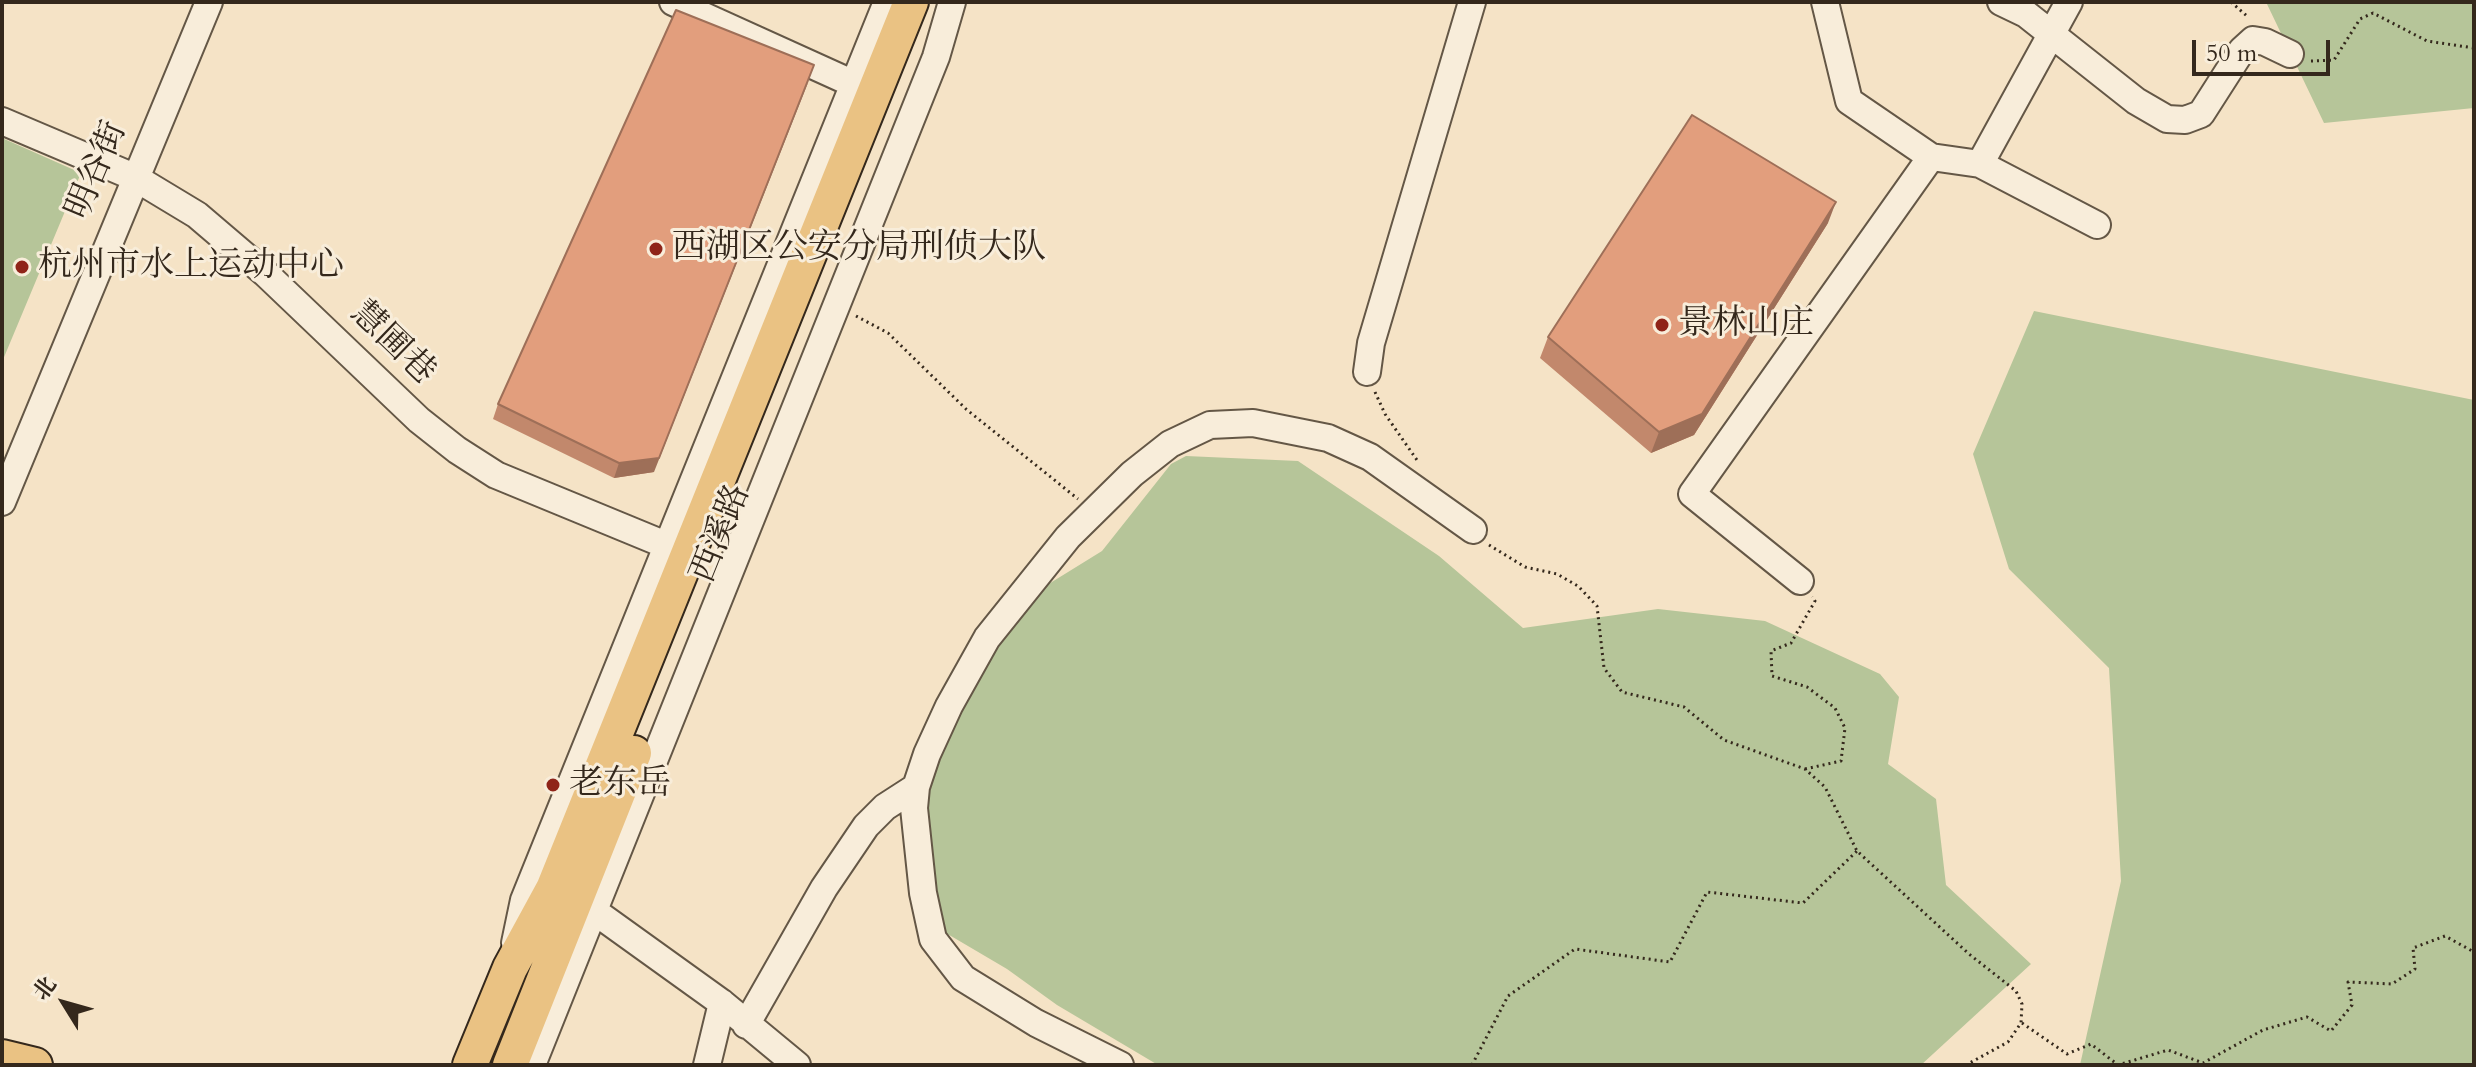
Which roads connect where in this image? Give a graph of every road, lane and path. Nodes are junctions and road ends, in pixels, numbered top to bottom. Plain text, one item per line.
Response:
1 (209, 2) edge
2 (673, 2) edge
3 (887, 2) edge
4 (911, 2) edge
5 (934, 2) edge
6 (952, 2) edge
7 (1472, 2) edge
8 (1825, 2) edge
9 (2001, 2) edge
10 (2069, 2) edge
11 (2052, 35) junction
12 (2474, 48) edge
13 (2290, 54) joint
14 (854, 84) junction
15 (2, 121) edge
16 (1931, 157) junction
17 (1980, 164) junction
18 (134, 177) junction
19 (2097, 225) dead end
20 (836, 306) junction
21 (1367, 372) joint
22 (1424, 470) dead end
23 (2, 502) edge
24 (1093, 511) junction
25 (1473, 530) joint
26 (666, 545) junction
27 (1800, 581) joint
28 (1805, 769) junction
29 (916, 787) junction
30 (1857, 851) junction
31 (594, 911) junction
32 (2474, 952) edge
33 (510, 968) junction
34 (722, 1003) junction
35 (2021, 1023) junction
36 (746, 1025) junction
37 (2, 1057) edge
38 (35, 1065) edge
39 (470, 1065) edge
40 (510, 1065) edge
41 (532, 1065) edge
42 (707, 1065) edge
43 (797, 1065) edge
44 (1120, 1065) edge
45 (1472, 1065) edge
46 (1966, 1065) edge

1 - 18 street, 明谷街
2 - 14 street
3 - 14 street, 西溪路
4 - 33 main road, 西溪路
5 - 40 main road, 西溪路
6 - 20 street, 西溪路
7 - 21 street
8 - 16 street
9 - 11 street
10 - 11 street
11 - 13 street
11 - 17 street
12 - 13 path
14 - 26 street, 西溪路
15 - 18 street, 慧圃巷
16 - 17 street
16 - 27 street
17 - 19 street
18 - 23 street, 明谷街
18 - 26 street, 慧圃巷
20 - 24 path
20 - 31 street, 西溪路
21 - 22 path
24 - 25 street
24 - 29 street
25 - 28 path
26 - 33 street, 西溪路
27 - 28 path
28 - 30 path
29 - 36 street
29 - 44 street
30 - 35 path
30 - 45 path
31 - 34 street
31 - 41 street, 西溪路
32 - 35 path
33 - 39 main road, 西溪路
34 - 36 street
34 - 42 street
35 - 46 path
36 - 43 street
37 - 38 main road

